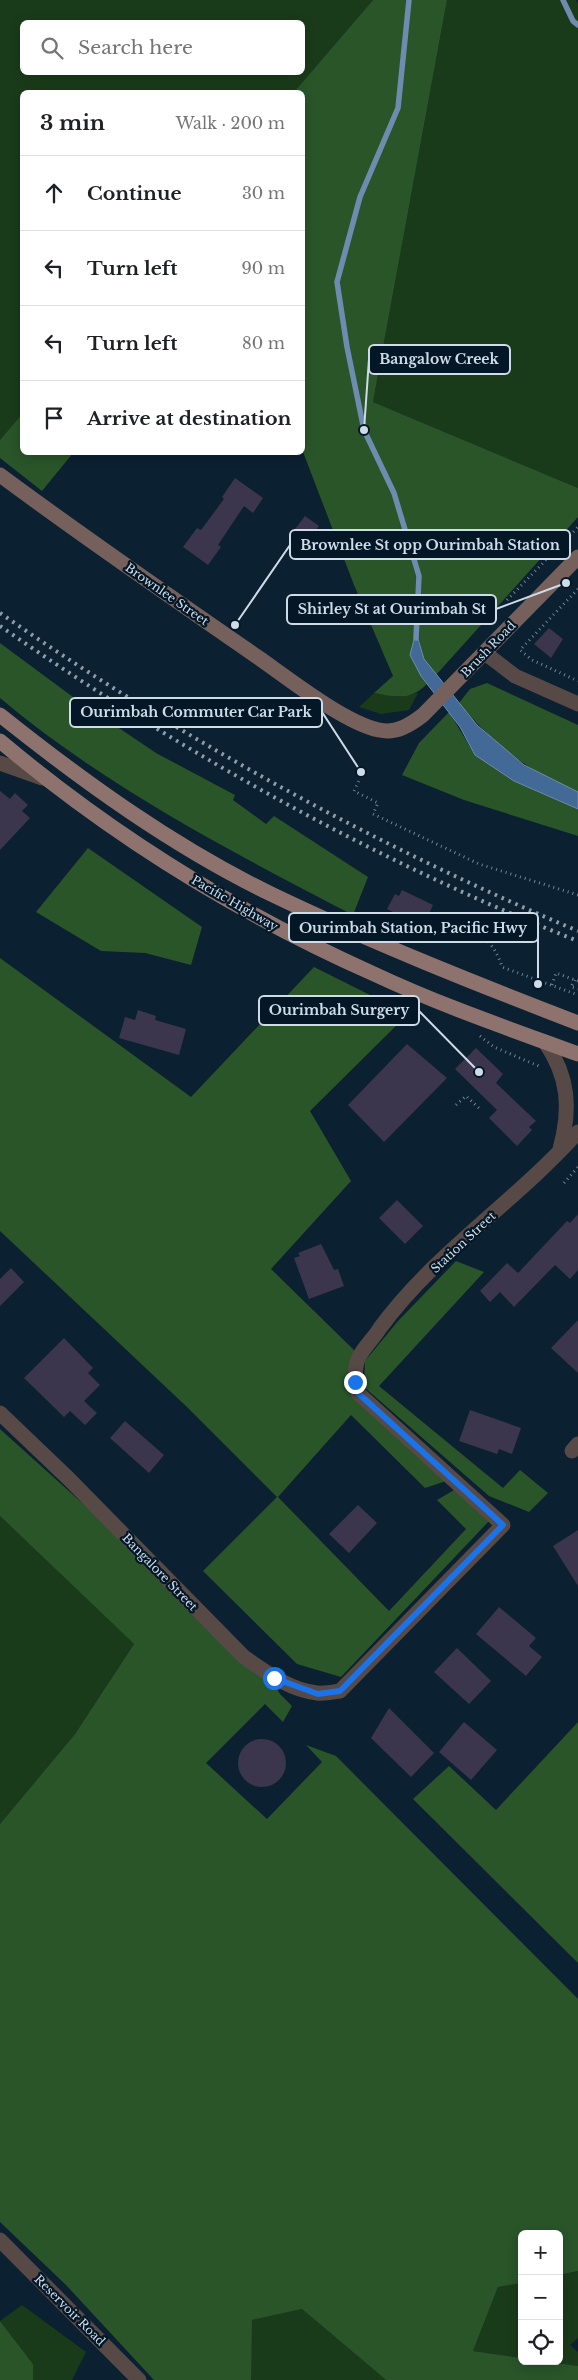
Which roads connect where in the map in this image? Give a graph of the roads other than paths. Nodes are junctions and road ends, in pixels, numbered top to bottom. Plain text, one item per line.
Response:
1 (0, 475) edge
2 (578, 557) edge
3 (485, 653) junction
4 (578, 704) edge
5 (0, 715) edge
6 (392, 731) joint
7 (0, 741) edge
8 (0, 763) edge
9 (46, 779) junction
10 (578, 1023) edge
11 (546, 1042) junction
12 (578, 1054) edge
13 (578, 1132) edge
14 (560, 1150) junction
15 (0, 1413) edge
16 (340, 1691) joint
17 (0, 2240) edge
18 (139, 2380) edge

1 - 6 street, Brownlee Street
2 - 3 street, Brush Road
3 - 4 street
3 - 6 street, Brush Road
5 - 10 main road, Pacific Highway
7 - 9 main road, Pacific Highway
8 - 9 street
9 - 11 main road, Pacific Highway
11 - 12 main road, Pacific Highway
11 - 14 street
13 - 14 street, Station Street
14 - 16 street, Station Street
15 - 16 street, Bangalore Street
17 - 18 street, Reservoir Road

